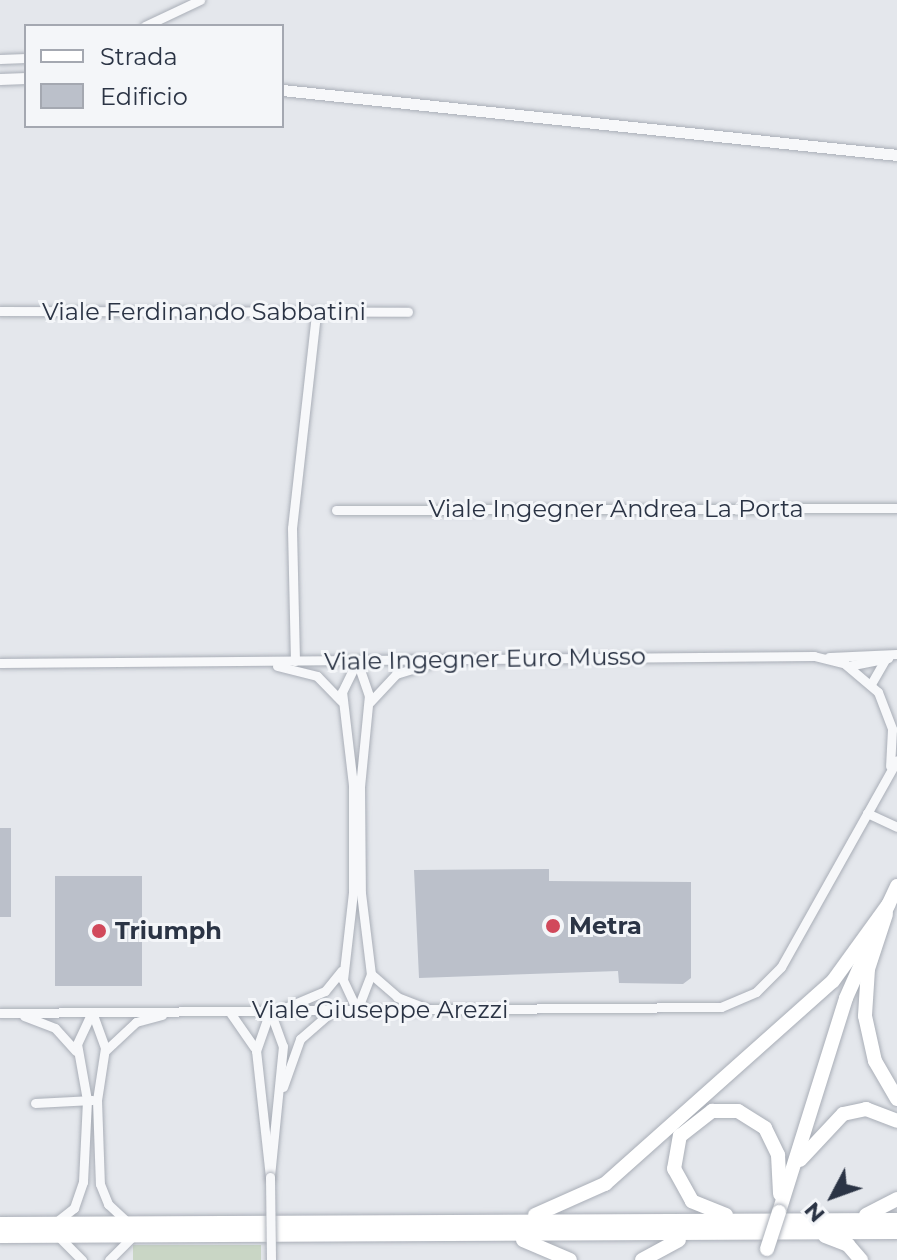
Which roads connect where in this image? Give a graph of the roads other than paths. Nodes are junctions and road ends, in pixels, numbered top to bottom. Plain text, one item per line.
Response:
1 (200, 0) edge
2 (149, 24) edge
3 (24, 58) edge
4 (0, 59) edge
5 (24, 78) edge
6 (0, 79) edge
7 (284, 90) edge
8 (897, 155) edge
9 (0, 311) edge
10 (408, 312) dead end
11 (316, 313) junction
12 (897, 508) edge
13 (336, 510) dead end
14 (854, 653) junction
15 (893, 656) edge
16 (827, 658) junction
17 (459, 659) junction
18 (246, 661) junction
19 (295, 661) junction
20 (357, 661) junction
21 (0, 663) edge
22 (848, 666) junction
23 (871, 684) junction
24 (343, 704) junction
25 (368, 709) junction
26 (894, 722) edge
27 (897, 760) edge
28 (889, 769) junction
29 (867, 813) junction
30 (897, 827) edge
31 (897, 886) edge
32 (888, 905) junction
33 (343, 968) junction
34 (371, 974) junction
35 (274, 1010) junction
36 (335, 1010) junction
37 (357, 1010) junction
38 (177, 1011) junction
39 (229, 1011) junction
40 (433, 1011) junction
41 (92, 1012) junction
42 (0, 1013) edge
43 (13, 1013) junction
44 (256, 1051) junction
45 (79, 1057) junction
46 (103, 1057) junction
47 (897, 1099) edge
48 (92, 1100) junction
49 (35, 1103) dead end
50 (897, 1121) edge
51 (277, 1130) junction
52 (791, 1174) junction
53 (270, 1177) junction
54 (897, 1199) edge
55 (779, 1212) junction
56 (750, 1220) junction
57 (832, 1220) junction
58 (897, 1220) edge
59 (0, 1224) edge
60 (455, 1228) junction
61 (135, 1229) junction
62 (52, 1230) junction
63 (813, 1232) junction
64 (897, 1232) edge
65 (704, 1234) junction
66 (0, 1236) edge
67 (766, 1256) edge
68 (82, 1260) edge
69 (109, 1260) edge
70 (271, 1260) edge
71 (570, 1260) edge
72 (642, 1260) edge
73 (861, 1260) edge

1 - 2 street
3 - 4 street
5 - 6 street
7 - 8 street
9 - 11 street, Viale Ferdinando Sabbatini
10 - 11 street, Viale Ferdinando Sabbatini
11 - 19 street
12 - 13 street, Viale Ingegner Andrea La Porta
14 - 15 street
14 - 16 street
14 - 22 street
15 - 22 street
15 - 23 street
16 - 17 street, Viale Ingegner Euro Musso
16 - 22 street, Viale Ingegner Euro Musso
17 - 20 street, Viale Ingegner Euro Musso
17 - 25 street
18 - 19 street, Viale Ingegner Euro Musso
18 - 21 street, Viale Ingegner Euro Musso
18 - 24 street
19 - 20 street, Viale Ingegner Euro Musso
20 - 24 street
20 - 25 street
22 - 23 street, Viale Ingegner Euro Musso
23 - 26 street, Viale Ingegner Euro Musso
24 - 33 street
25 - 34 street
26 - 28 street, Viale Ingegner Euro Musso
27 - 28 street
28 - 29 street
29 - 30 street
29 - 40 street, Viale Giuseppe Arezzi
31 - 32 main road
32 - 47 main road
32 - 52 main road
32 - 60 main road
33 - 35 street
33 - 37 street
34 - 37 street
34 - 40 street
35 - 36 street, Viale Giuseppe Arezzi
35 - 39 street, Viale Giuseppe Arezzi
35 - 44 street
35 - 51 street
36 - 37 street, Viale Giuseppe Arezzi
36 - 51 street
37 - 40 street, Viale Giuseppe Arezzi
38 - 39 street, Viale Giuseppe Arezzi
38 - 41 street, Viale Giuseppe Arezzi
38 - 46 street
39 - 44 street
41 - 43 street, Viale Giuseppe Arezzi
41 - 45 street
41 - 46 street
42 - 43 street, Viale Giuseppe Arezzi
43 - 45 street
44 - 53 street
45 - 48 street
46 - 48 street
48 - 49 street
48 - 61 street
48 - 62 street
50 - 52 main road
51 - 53 street
52 - 55 main road
53 - 70 street, bridge
54 - 57 main road
55 - 56 main road
55 - 67 main road, bridge
56 - 57 main road
56 - 60 main road
57 - 58 main road
59 - 62 main road
60 - 61 main road
60 - 65 main road
60 - 71 main road
61 - 62 main road
61 - 69 street
62 - 66 main road
62 - 68 street
63 - 64 main road
63 - 65 main road
63 - 73 main road
65 - 72 main road

